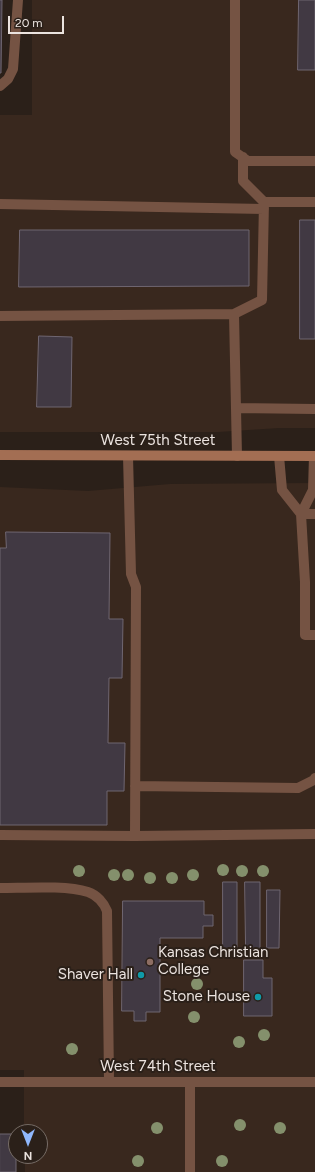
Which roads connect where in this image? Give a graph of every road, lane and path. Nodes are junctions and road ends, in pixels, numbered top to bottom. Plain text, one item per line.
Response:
1 (18, 0) edge
2 (235, 0) edge
3 (0, 86) edge
4 (243, 157) junction
5 (315, 161) edge
6 (315, 202) edge
7 (0, 204) edge
8 (264, 205) junction
9 (234, 314) junction
10 (0, 316) edge
11 (236, 408) junction
12 (315, 409) edge
13 (0, 455) edge
14 (128, 456) junction
15 (237, 456) junction
16 (279, 456) junction
17 (314, 456) edge
18 (301, 514) junction
19 (315, 514) edge
20 (315, 635) edge
21 (315, 778) edge
22 (135, 786) junction
23 (315, 834) edge
24 (0, 835) edge
25 (134, 836) junction
26 (0, 888) edge
27 (0, 1082) edge
28 (109, 1082) junction
29 (190, 1082) junction
30 (315, 1082) edge
31 (190, 1172) edge

1 - 3 street
2 - 4 street
4 - 5 street
4 - 8 street
6 - 8 street
7 - 8 street
8 - 9 street
9 - 10 street
9 - 11 street
11 - 12 street
11 - 15 street
13 - 14 main road, West 75th Street
14 - 15 main road, West 75th Street
14 - 22 street
15 - 16 main road, West 75th Street
16 - 17 main road, West 75th Street
16 - 18 street
17 - 18 street
18 - 19 street
18 - 20 street
21 - 22 street
22 - 25 street
23 - 25 street
24 - 25 street
26 - 28 street
27 - 28 street, West 74th Street
28 - 29 street, West 74th Street
29 - 30 street, West 74th Street
29 - 31 street

